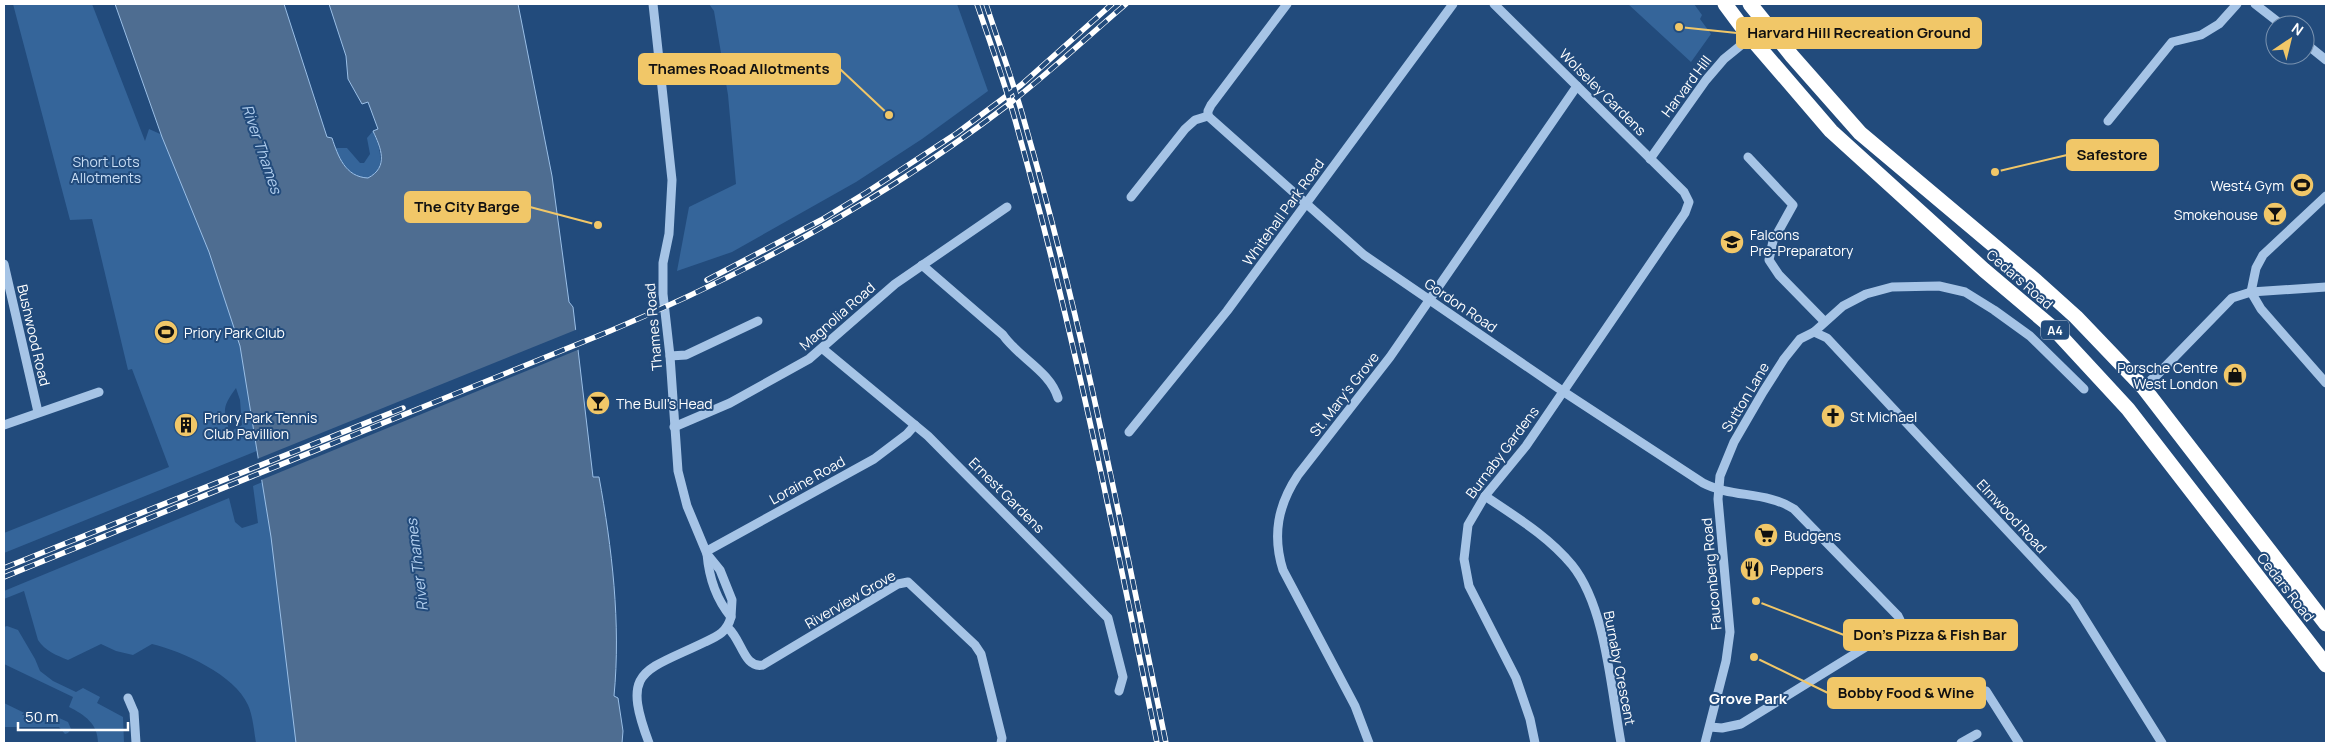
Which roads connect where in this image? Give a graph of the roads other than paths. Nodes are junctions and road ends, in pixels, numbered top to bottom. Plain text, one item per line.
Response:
1 (653, 4) edge
2 (1287, 4) edge
3 (1453, 4) edge
4 (1494, 4) edge
5 (1725, 4) edge
6 (2238, 4) edge
7 (2255, 4) edge
8 (1753, 7) edge
9 (2269, 15) edge
10 (1748, 34) junction
11 (2315, 51) edge
12 (2326, 60) edge
13 (1578, 86) junction
14 (1208, 116) junction
15 (2108, 121) dead end
16 (1748, 157) dead end
17 (1650, 159) junction
18 (2326, 196) edge
19 (1131, 197) dead end
20 (1689, 202) joint
21 (1306, 203) junction
22 (1007, 207) dead end
23 (4, 264) edge
24 (922, 265) junction
25 (2326, 287) edge
26 (2251, 292) junction
27 (1430, 301) junction
28 (758, 321) dead end
29 (1824, 321) junction
30 (1814, 332) junction
31 (823, 349) junction
32 (670, 356) junction
33 (2326, 383) edge
34 (2142, 387) junction
35 (2084, 389) dead end
36 (99, 392) dead end
37 (1564, 392) junction
38 (1058, 398) dead end
39 (38, 412) junction
40 (4, 425) edge
41 (915, 425) junction
42 (674, 427) junction
43 (1130, 432) dead end
44 (1719, 489) junction
45 (1485, 496) junction
46 (707, 552) junction
47 (2326, 624) edge
48 (728, 628) junction
49 (2326, 665) edge
50 (1119, 691) dead end
51 (1986, 691) dead end
52 (128, 698) dead end
53 (1710, 727) junction
54 (1977, 734) dead end
55 (136, 743) edge
56 (649, 743) edge
57 (1001, 743) edge
58 (1369, 743) edge
59 (1535, 743) edge
60 (1621, 743) edge
61 (1705, 743) edge
62 (1962, 743) edge
63 (2019, 743) edge
64 (2162, 743) edge

1 - 32 street, Thames Road
2 - 14 street
3 - 21 street, Whitehall Park Road
4 - 13 street, Wolseley Gardens
5 - 10 highway, A4
6 - 15 street
7 - 9 street
8 - 34 highway, Cedars Road / A4
10 - 17 street, Harvard Hill
10 - 49 highway, Cedars Road / A4
11 - 12 street
13 - 17 street, Wolseley Gardens
13 - 27 street, St. Mary's Grove
14 - 19 street
14 - 21 street, Gordon Road
16 - 29 street
17 - 20 street, Wolseley Gardens
18 - 26 street
20 - 37 street, Burnaby Gardens
21 - 27 street, Gordon Road
21 - 43 street, Whitehall Park Road
22 - 24 street, Magnolia Road
23 - 39 street, Bushwood Road
24 - 31 street, Magnolia Road
24 - 38 street
25 - 26 street
26 - 33 street
26 - 34 street
27 - 37 street, Gordon Road
27 - 58 street, St. Mary's Grove
28 - 32 street
29 - 30 street, Sutton Lane
29 - 35 street, Sutton Lane
30 - 44 street, Sutton Lane
30 - 64 street, Elmwood Road
31 - 41 street, Ernest Gardens
31 - 42 street, Magnolia Road
32 - 42 street, Thames Road
34 - 47 highway, Cedars Road / A4
36 - 39 street
37 - 44 street, Gordon Road
37 - 45 street, Burnaby Gardens
39 - 40 street
41 - 46 street, Loraine Road
41 - 50 street, Ernest Gardens
42 - 46 street, Thames Road
44 - 53 street, Fauconberg Road
44 - 53 street, Gordon Road
45 - 59 street, Burnaby Gardens
45 - 60 street, Burnaby Crescent
46 - 48 street, Thames Road
48 - 56 street
48 - 57 street, Riverview Grove
51 - 63 street
52 - 55 street
53 - 61 street, Fauconberg Road
54 - 62 street

